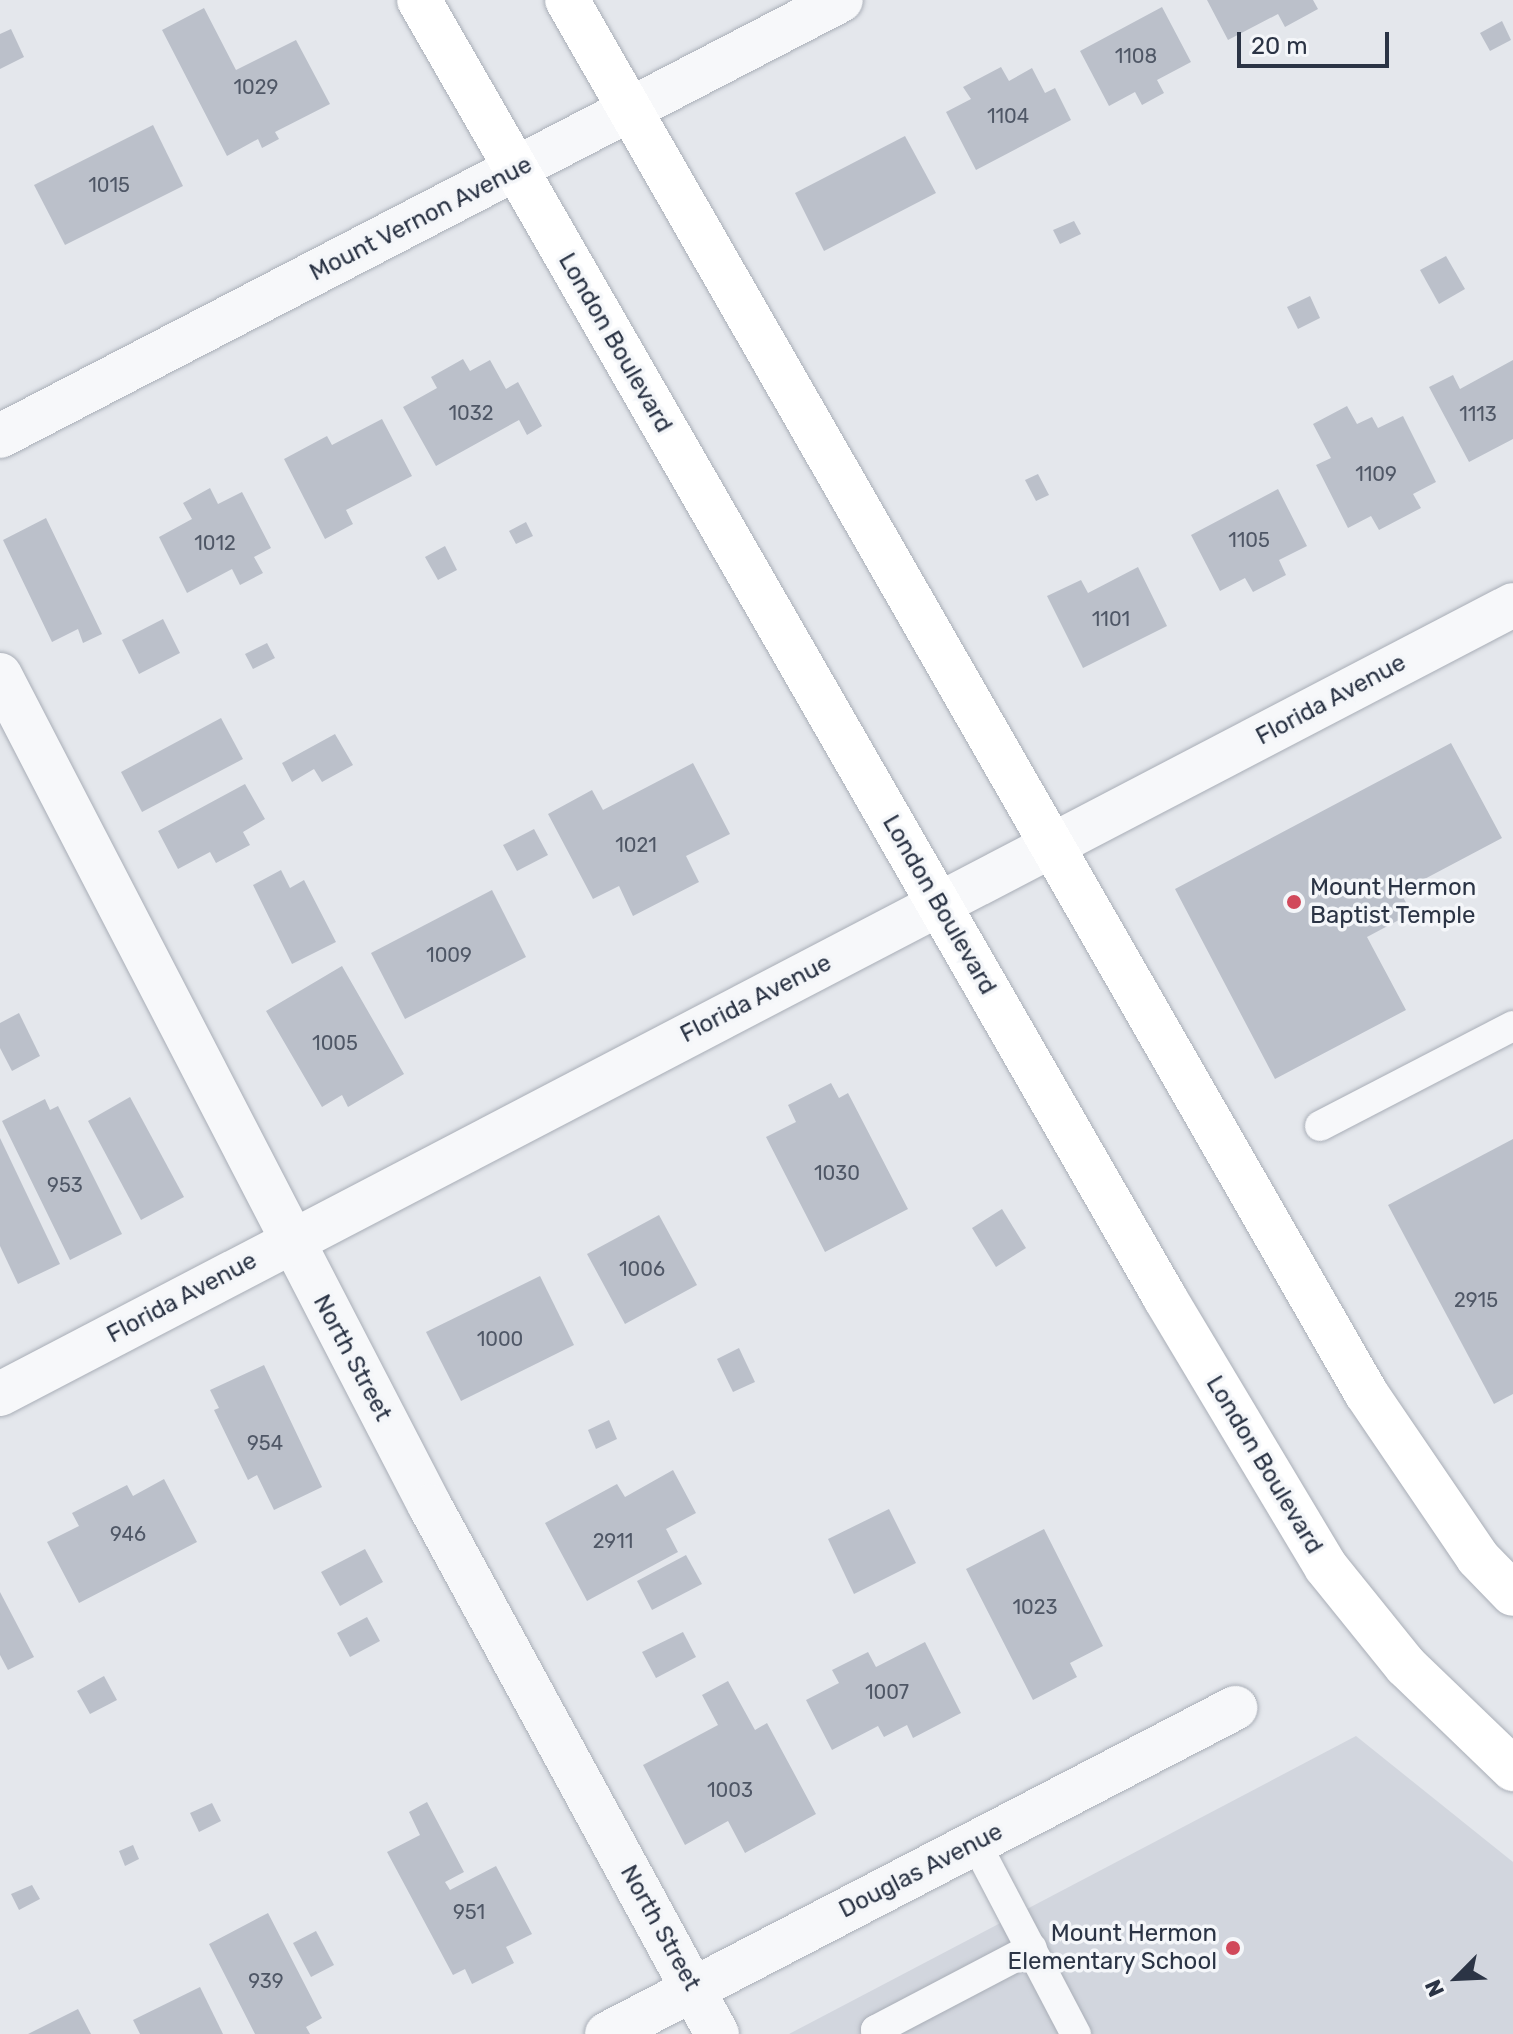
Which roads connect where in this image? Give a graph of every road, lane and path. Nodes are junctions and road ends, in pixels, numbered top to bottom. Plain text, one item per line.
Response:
1 (419, 0) edge
2 (567, 0) edge
3 (841, 0) edge
4 (631, 110) junction
5 (516, 170) junction
6 (0, 436) edge
7 (1509, 616) edge
8 (0, 675) edge
9 (1051, 847) junction
10 (938, 905) junction
11 (1513, 1026) edge
12 (1320, 1126) dead end
13 (291, 1241) junction
14 (0, 1394) edge
15 (1513, 1594) edge
16 (1235, 1708) dead end
17 (1513, 1769) edge
18 (975, 1842) junction
19 (1032, 1948) junction
20 (693, 1989) junction
21 (607, 2034) edge
22 (717, 2034) edge
23 (879, 2034) edge
24 (1076, 2034) edge

1 - 5 main road, London Boulevard
2 - 4 main road
3 - 4 street, Mount Vernon Avenue
4 - 5 street, Mount Vernon Avenue
4 - 9 main road
5 - 6 street, Mount Vernon Avenue
5 - 10 main road, London Boulevard
7 - 9 street, Florida Avenue
8 - 13 street, North Street
9 - 10 street, Florida Avenue
9 - 15 main road
10 - 13 street, Florida Avenue
10 - 17 main road, London Boulevard
11 - 12 lane
13 - 14 street, Florida Avenue
13 - 20 street, North Street
16 - 18 street, Douglas Avenue
18 - 19 lane
18 - 20 street, Douglas Avenue
19 - 23 lane
19 - 24 lane
20 - 21 street, Douglas Avenue
20 - 22 street, North Street

